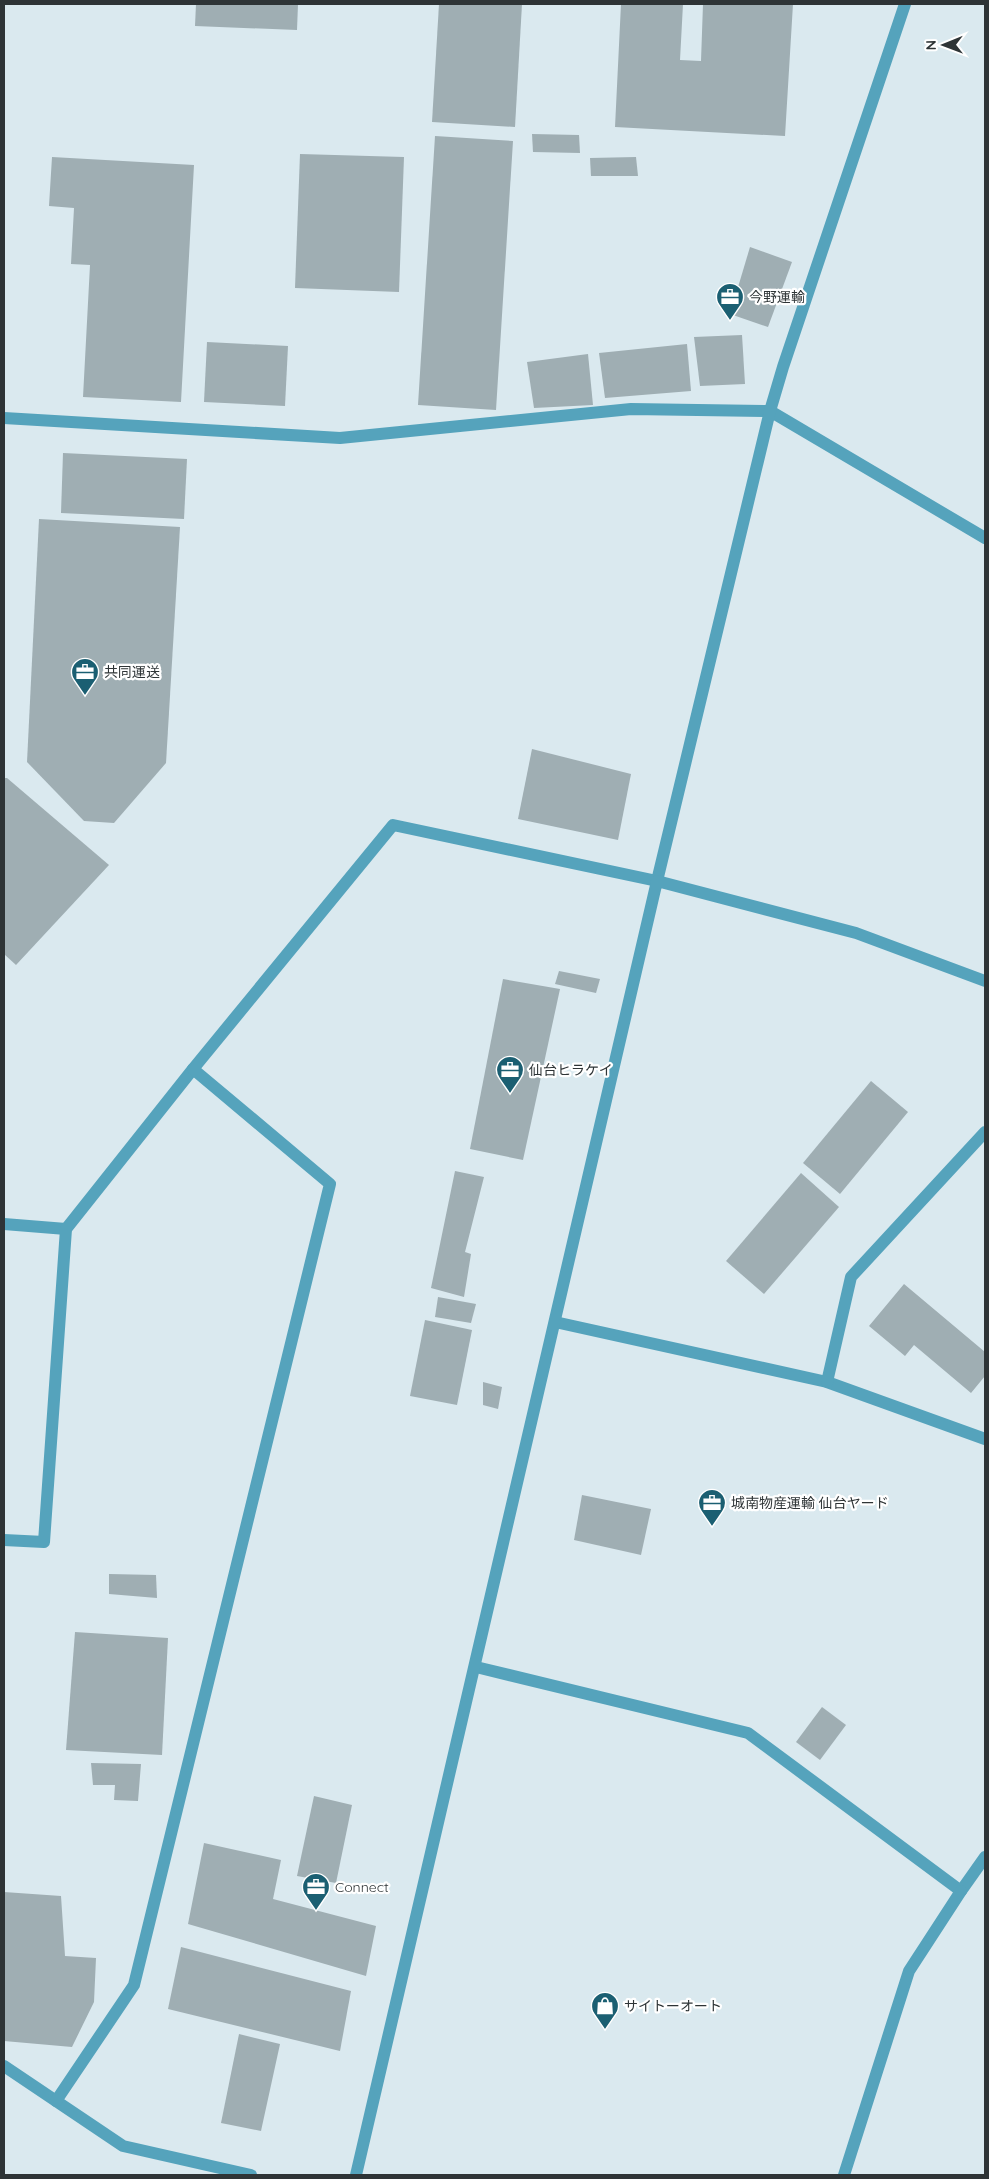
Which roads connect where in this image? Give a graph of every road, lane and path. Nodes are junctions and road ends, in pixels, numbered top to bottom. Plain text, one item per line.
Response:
1 (905, 4) edge
2 (770, 411) junction
3 (4, 418) edge
4 (985, 538) edge
5 (657, 881) junction
6 (985, 981) edge
7 (193, 1069) junction
8 (985, 1132) edge
9 (4, 1224) edge
10 (66, 1229) junction
11 (555, 1322) junction
12 (827, 1382) junction
13 (985, 1440) edge
14 (4, 1540) edge
15 (476, 1667) junction
16 (985, 1857) edge
17 (961, 1891) junction
18 (4, 2066) edge
19 (56, 2101) junction
20 (251, 2175) edge
21 (356, 2175) edge
22 (844, 2175) edge

1 - 2 street
2 - 3 street
2 - 4 street
2 - 5 street
5 - 6 street
5 - 7 street
5 - 11 street
7 - 10 street
7 - 19 street
8 - 12 street
9 - 10 street
10 - 14 street
11 - 12 street
11 - 15 street
12 - 13 street
15 - 17 street
15 - 21 street
16 - 17 street
17 - 22 street
18 - 19 street
19 - 20 street

